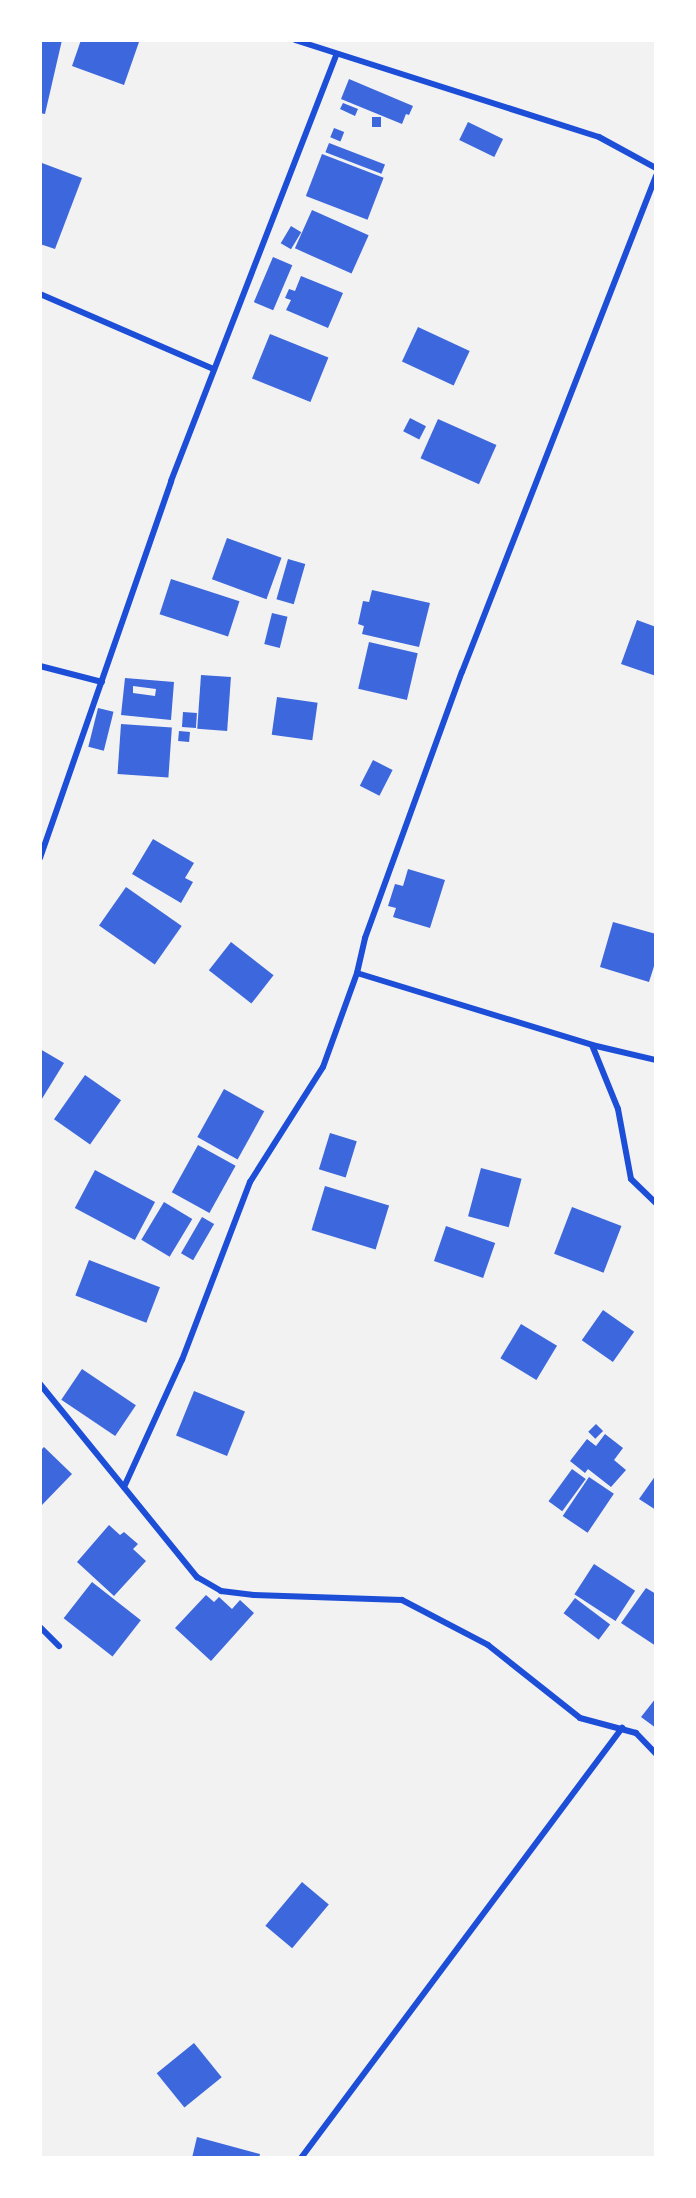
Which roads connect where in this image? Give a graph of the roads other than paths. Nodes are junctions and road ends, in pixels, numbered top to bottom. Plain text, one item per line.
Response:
1 (295, 40) edge
2 (337, 54) junction
3 (656, 168) edge
4 (656, 176) edge
5 (40, 294) edge
6 (213, 369) junction
7 (40, 666) edge
8 (102, 682) junction
9 (40, 858) edge
10 (357, 973) junction
11 (592, 1044) junction
12 (656, 1060) edge
13 (656, 1203) edge
14 (40, 1384) edge
15 (124, 1487) junction
16 (40, 1627) edge
17 (59, 1646) dead end
18 (622, 1728) junction
19 (656, 1754) edge
20 (301, 2157) edge

1 - 2 street
2 - 3 street
2 - 6 street
4 - 10 street
5 - 6 street
6 - 8 street
7 - 8 street
8 - 9 street
10 - 11 street
10 - 15 street
11 - 12 street
11 - 13 street
14 - 15 street
15 - 18 street
16 - 17 street
18 - 19 street
18 - 20 street

